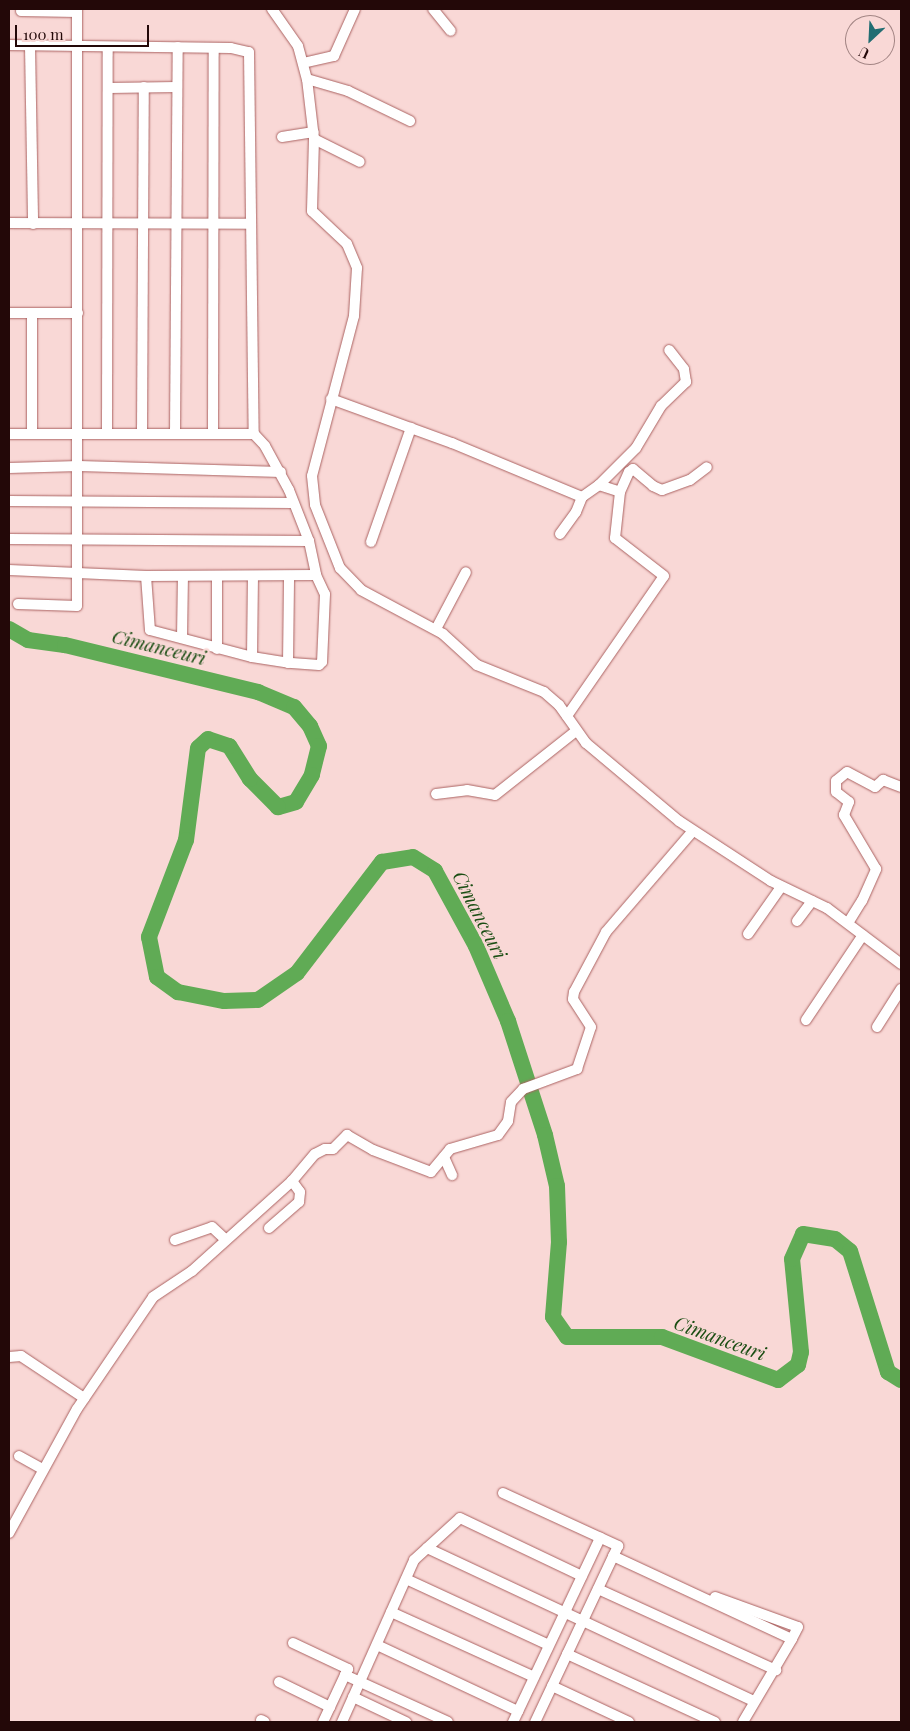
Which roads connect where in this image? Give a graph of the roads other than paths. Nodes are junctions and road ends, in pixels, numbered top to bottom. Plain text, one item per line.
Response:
1 (272, 9) edge
2 (355, 9) edge
3 (433, 9) edge
4 (77, 10) edge
5 (21, 11) dead end
6 (451, 31) dead end
7 (9, 44) edge
8 (30, 46) junction
9 (77, 47) junction
10 (178, 47) junction
11 (108, 48) junction
12 (214, 48) junction
13 (303, 63) junction
14 (307, 79) junction
15 (144, 87) junction
16 (178, 87) junction
17 (109, 88) junction
18 (410, 121) dead end
19 (314, 136) junction
20 (282, 137) dead end
21 (360, 162) dead end
22 (9, 224) edge
23 (33, 224) junction
24 (75, 224) junction
25 (178, 224) junction
26 (212, 224) junction
27 (250, 224) junction
28 (110, 225) junction
29 (142, 225) junction
30 (9, 313) edge
31 (32, 313) junction
32 (78, 313) junction
33 (669, 350) dead end
34 (331, 399) junction
35 (411, 428) junction
36 (78, 433) junction
37 (107, 433) junction
38 (142, 433) junction
39 (213, 433) junction
40 (9, 434) edge
41 (32, 434) junction
42 (175, 434) junction
43 (254, 434) junction
44 (78, 466) junction
45 (707, 467) dead end
46 (9, 468) edge
47 (281, 472) junction
48 (599, 485) junction
49 (620, 492) junction
50 (582, 497) junction
51 (9, 500) edge
52 (78, 502) junction
53 (293, 503) junction
54 (560, 534) dead end
55 (9, 539) edge
56 (79, 540) junction
57 (309, 541) junction
58 (371, 542) dead end
59 (9, 570) edge
60 (466, 572) dead end
61 (79, 574) junction
62 (316, 575) junction
63 (146, 576) junction
64 (183, 576) junction
65 (217, 576) junction
66 (289, 576) junction
67 (253, 577) junction
68 (18, 604) dead end
69 (436, 629) junction
70 (182, 638) junction
71 (217, 649) junction
72 (252, 657) junction
73 (288, 663) junction
74 (568, 716) junction
75 (576, 731) junction
76 (901, 787) edge
77 (436, 794) dead end
78 (693, 831) junction
79 (781, 887) junction
80 (812, 901) junction
81 (797, 921) dead end
82 (848, 923) junction
83 (748, 934) dead end
84 (863, 935) junction
85 (901, 964) edge
86 (901, 989) edge
87 (806, 1020) dead end
88 (877, 1027) dead end
89 (444, 1158) junction
90 (452, 1175) dead end
91 (292, 1181) junction
92 (270, 1228) dead end
93 (225, 1239) junction
94 (175, 1240) dead end
95 (9, 1357) edge
96 (84, 1398) junction
97 (19, 1456) dead end
98 (42, 1469) junction
99 (503, 1493) dead end
100 (9, 1533) edge
101 (600, 1538) junction
102 (427, 1548) junction
103 (613, 1556) junction
104 (582, 1576) junction
105 (406, 1579) junction
106 (598, 1589) junction
107 (392, 1612) junction
108 (564, 1613) junction
109 (583, 1621) junction
110 (293, 1643) dead end
111 (377, 1645) junction
112 (549, 1645) junction
113 (567, 1654) junction
114 (776, 1670) junction
115 (345, 1675) junction
116 (534, 1678) junction
117 (279, 1682) dead end
118 (360, 1682) junction
119 (552, 1686) junction
120 (354, 1697) junction
121 (754, 1701) junction
122 (330, 1707) junction
123 (518, 1711) junction
124 (539, 1721) edge
125 (323, 1722) edge
126 (342, 1722) edge
127 (406, 1722) edge
128 (448, 1722) edge
129 (512, 1722) edge
130 (629, 1722) edge
131 (715, 1722) edge
132 (744, 1722) edge

1 - 13 street
2 - 13 street
3 - 6 street
4 - 5 street
4 - 9 street
7 - 8 street
8 - 9 street
8 - 23 street
9 - 11 street
9 - 24 street
10 - 11 street
10 - 12 street
10 - 16 street
11 - 17 street
12 - 26 street
12 - 27 street
13 - 14 street
14 - 18 street
14 - 19 street
15 - 16 street
15 - 17 street
15 - 29 street
16 - 25 street
17 - 28 street
19 - 20 street
19 - 21 street
19 - 34 street
22 - 23 street
23 - 24 street
24 - 28 street
24 - 32 street
25 - 26 street
25 - 29 street
25 - 42 street
26 - 27 street
26 - 39 street
27 - 43 street
28 - 29 street
28 - 37 street
29 - 38 street
30 - 31 street
31 - 32 street
31 - 41 street
32 - 36 street
33 - 48 street
34 - 35 street
34 - 69 street
35 - 50 street
35 - 58 street
36 - 37 street
36 - 41 street
36 - 44 street
37 - 38 street
38 - 42 street
39 - 42 street
39 - 43 street
40 - 41 street
43 - 47 street
44 - 46 street
44 - 47 street
44 - 52 street
45 - 49 street
47 - 53 street
48 - 49 street
48 - 50 street
49 - 74 street
50 - 54 street
51 - 52 street
52 - 53 street
52 - 56 street
53 - 57 street
55 - 56 street
56 - 57 street
56 - 61 street
57 - 62 street
59 - 61 street
60 - 69 street
61 - 63 street
61 - 68 street
62 - 66 street
62 - 73 street
63 - 64 street
63 - 70 street
64 - 65 street
64 - 70 street
65 - 67 street
65 - 71 street
66 - 67 street
66 - 73 street
67 - 72 street
69 - 74 street
70 - 71 street
71 - 72 street
72 - 73 street
74 - 75 street
75 - 77 street
75 - 78 street
76 - 82 street
78 - 79 street
78 - 89 street
79 - 80 street
79 - 83 street
80 - 81 street
80 - 82 street
82 - 84 street
84 - 85 street
84 - 87 street
86 - 88 street
89 - 90 street
89 - 91 street
91 - 92 street
91 - 93 street
93 - 94 street
93 - 96 street
95 - 96 street
96 - 98 street
97 - 98 street
98 - 100 street
99 - 101 street
101 - 103 street
101 - 104 street
102 - 104 street
102 - 105 street
102 - 108 street
103 - 106 street
103 - 114 street
104 - 108 street
105 - 107 street
105 - 112 street
106 - 109 street
106 - 114 street
107 - 111 street
107 - 116 street
108 - 109 street
108 - 112 street
109 - 113 street
109 - 121 street
110 - 115 street
111 - 118 street
111 - 123 street
112 - 116 street
113 - 119 street
113 - 131 street
114 - 121 street
115 - 118 street
115 - 122 street
116 - 123 street
117 - 122 street
118 - 120 street
118 - 128 street
119 - 124 street
119 - 130 street
120 - 126 street
120 - 127 street
121 - 132 street
122 - 125 street
123 - 129 street

